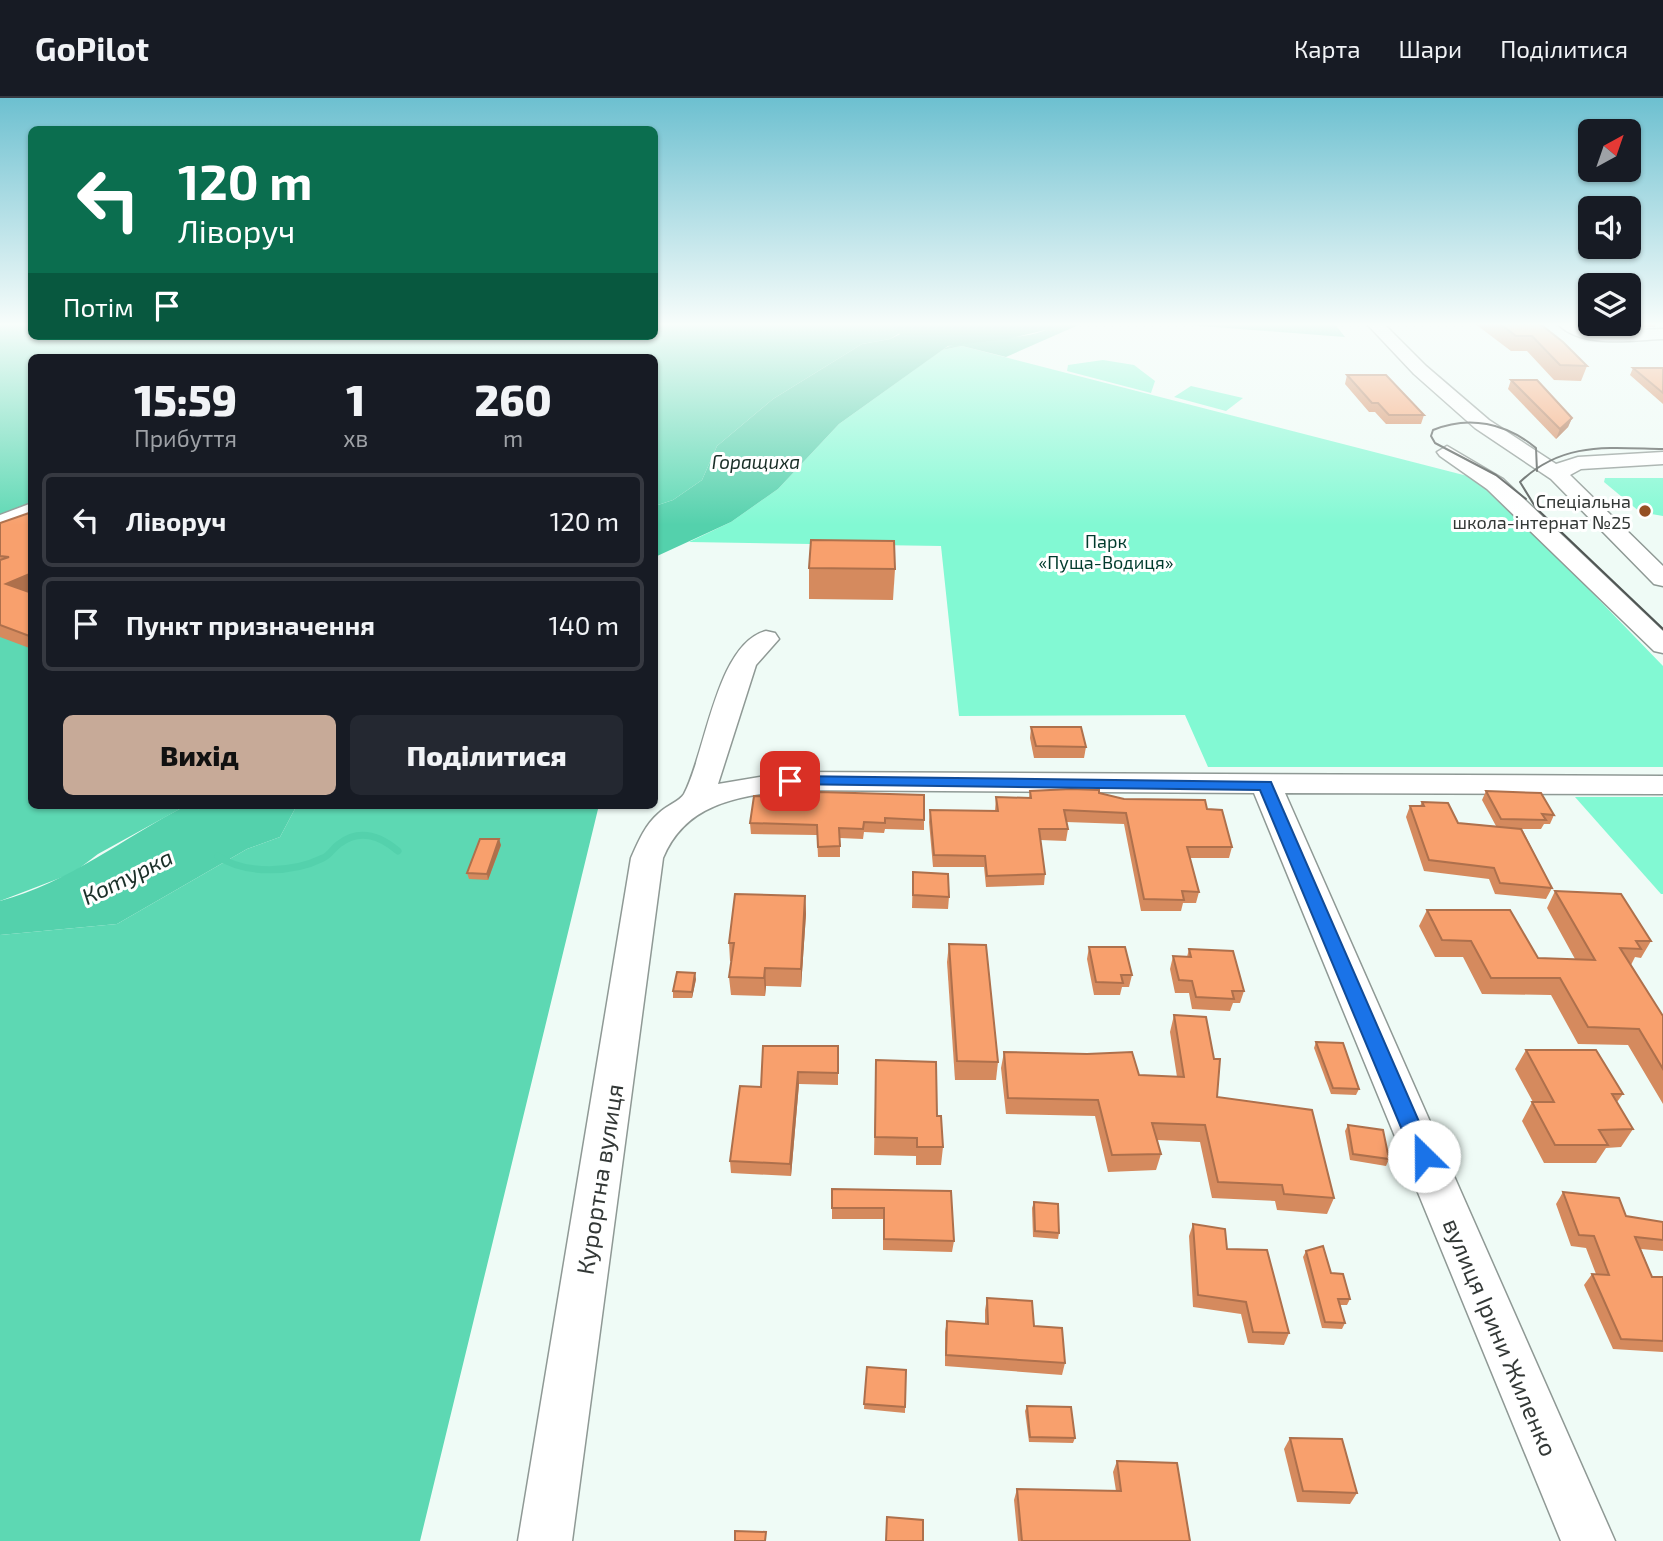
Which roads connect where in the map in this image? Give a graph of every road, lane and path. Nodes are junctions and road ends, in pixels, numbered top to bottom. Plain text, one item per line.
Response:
1 (1443, 390) edge
2 (1447, 452) dead end
3 (1663, 458) edge
4 (1558, 475) junction
5 (28, 512) edge
6 (0, 523) edge
7 (1663, 579) edge
8 (766, 639) dead end
9 (1663, 645) edge
10 (1266, 785) junction
11 (1663, 785) edge
12 (682, 812) junction
13 (545, 1541) edge
14 (1588, 1541) edge

1 - 4 street
2 - 9 street
3 - 4 street
4 - 7 street
5 - 6 street
8 - 12 street, Курортна вулиця
10 - 11 street
10 - 12 street
10 - 14 street, вулиця Ірини Жиленко
12 - 13 street, Курортна вулиця

